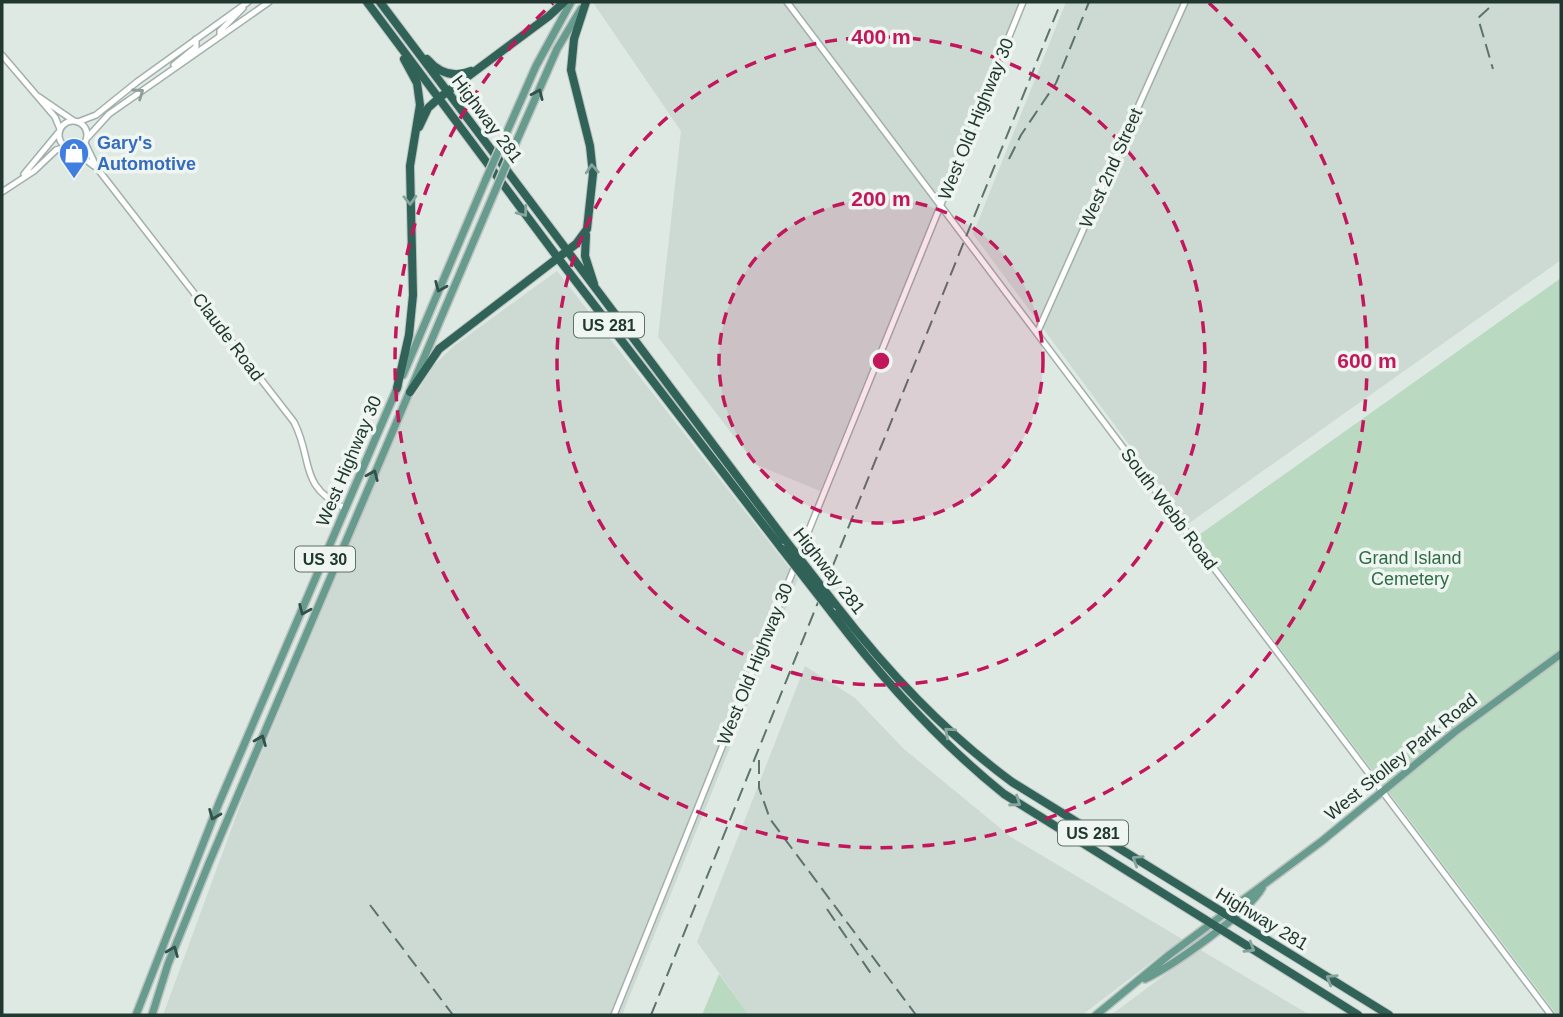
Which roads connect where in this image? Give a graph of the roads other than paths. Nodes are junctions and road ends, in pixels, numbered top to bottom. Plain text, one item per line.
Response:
1 (248, 2) edge
2 (269, 2) edge
3 (366, 2) edge
4 (380, 2) edge
5 (564, 2) edge
6 (571, 2) edge
7 (787, 2) edge
8 (1023, 2) edge
9 (1185, 2) edge
10 (585, 3) edge
11 (397, 24) junction
12 (387, 29) junction
13 (220, 36) junction
14 (196, 39) junction
15 (2, 55) edge
16 (489, 61) junction
17 (168, 73) junction
18 (447, 93) junction
19 (37, 95) junction
20 (439, 98) junction
21 (76, 121) junction
22 (60, 131) junction
23 (416, 133) junction
24 (87, 140) junction
25 (69, 148) junction
26 (97, 168) junction
27 (22, 176) junction
28 (2, 192) edge
29 (941, 206) junction
30 (587, 229) junction
31 (566, 252) junction
32 (558, 258) junction
33 (608, 308) junction
34 (1037, 333) junction
35 (397, 388) junction
36 (410, 392) junction
37 (351, 497) junction
38 (346, 509) junction
39 (357, 512) junction
40 (350, 528) junction
41 (784, 545) junction
42 (833, 609) junction
43 (1561, 654) edge
44 (1380, 791) junction
45 (1227, 916) junction
46 (1213, 926) junction
47 (136, 1015) edge
48 (152, 1015) edge
49 (614, 1015) edge
50 (1096, 1015) edge
51 (1358, 1015) edge
52 (1389, 1015) edge
53 (1551, 1015) edge

1 - 13 street
1 - 14 street
2 - 13 street
3 - 12 highway, Highway 281 / US 281
4 - 11 highway, Highway 281 / US 281
5 - 16 highway
6 -> 35 main road, West Highway 30 / US 30, bridge
7 - 29 street, South Webb Road
8 - 29 street, West Old Highway 30
9 - 34 street, West 2nd Street
30 -> 10 highway
36 -> 10 main road, West Highway 30 / US 30, bridge
11 - 16 highway
11 - 18 highway, Highway 281 / US 281
12 - 20 highway, Highway 281 / US 281
12 - 23 highway
13 - 17 street
14 - 17 street
14 - 21 street
15 - 19 street
16 - 18 highway
24 -> 17 street
18 - 20 highway
18 - 31 highway, Highway 281 / US 281
19 - 21 street
19 - 22 street
20 - 23 highway
20 -> 32 highway, Highway 281 / US 281
21 - 22 street
21 - 24 street
22 - 25 street
22 - 27 street
23 -> 35 highway
24 - 25 street
24 - 26 street, Claude Road
25 - 26 street, Claude Road
25 - 27 street
26 - 38 street, Claude Road
27 - 28 street
29 - 34 street, South Webb Road
29 - 49 street, West Old Highway 30
30 - 31 highway
30 - 33 highway
31 - 32 highway
31 - 33 highway, Highway 281 / US 281
32 - 36 highway
32 - 41 highway, Highway 281 / US 281
33 - 41 highway, Highway 281 / US 281
34 - 44 street, South Webb Road
35 - 37 main road, West Highway 30 / US 30
39 -> 36 main road, West Highway 30 / US 30
37 - 38 main road, West Highway 30 / US 30
37 - 39 main road
38 - 40 main road
38 -> 47 main road, West Highway 30 / US 30
39 - 40 main road, West Highway 30 / US 30
48 -> 40 main road, West Highway 30 / US 30
41 - 42 highway, Highway 281 / US 281, bridge
45 -> 42 highway, Highway 281 / US 281
42 -> 46 highway, Highway 281 / US 281
43 - 44 main road, West Stolley Park Road
44 - 45 main road, West Stolley Park Road
44 - 53 street, South Webb Road
45 - 46 main road, West Stolley Park Road
52 -> 45 highway, Highway 281 / US 281
46 - 50 main road, West Stolley Park Road
46 -> 51 highway, Highway 281 / US 281

